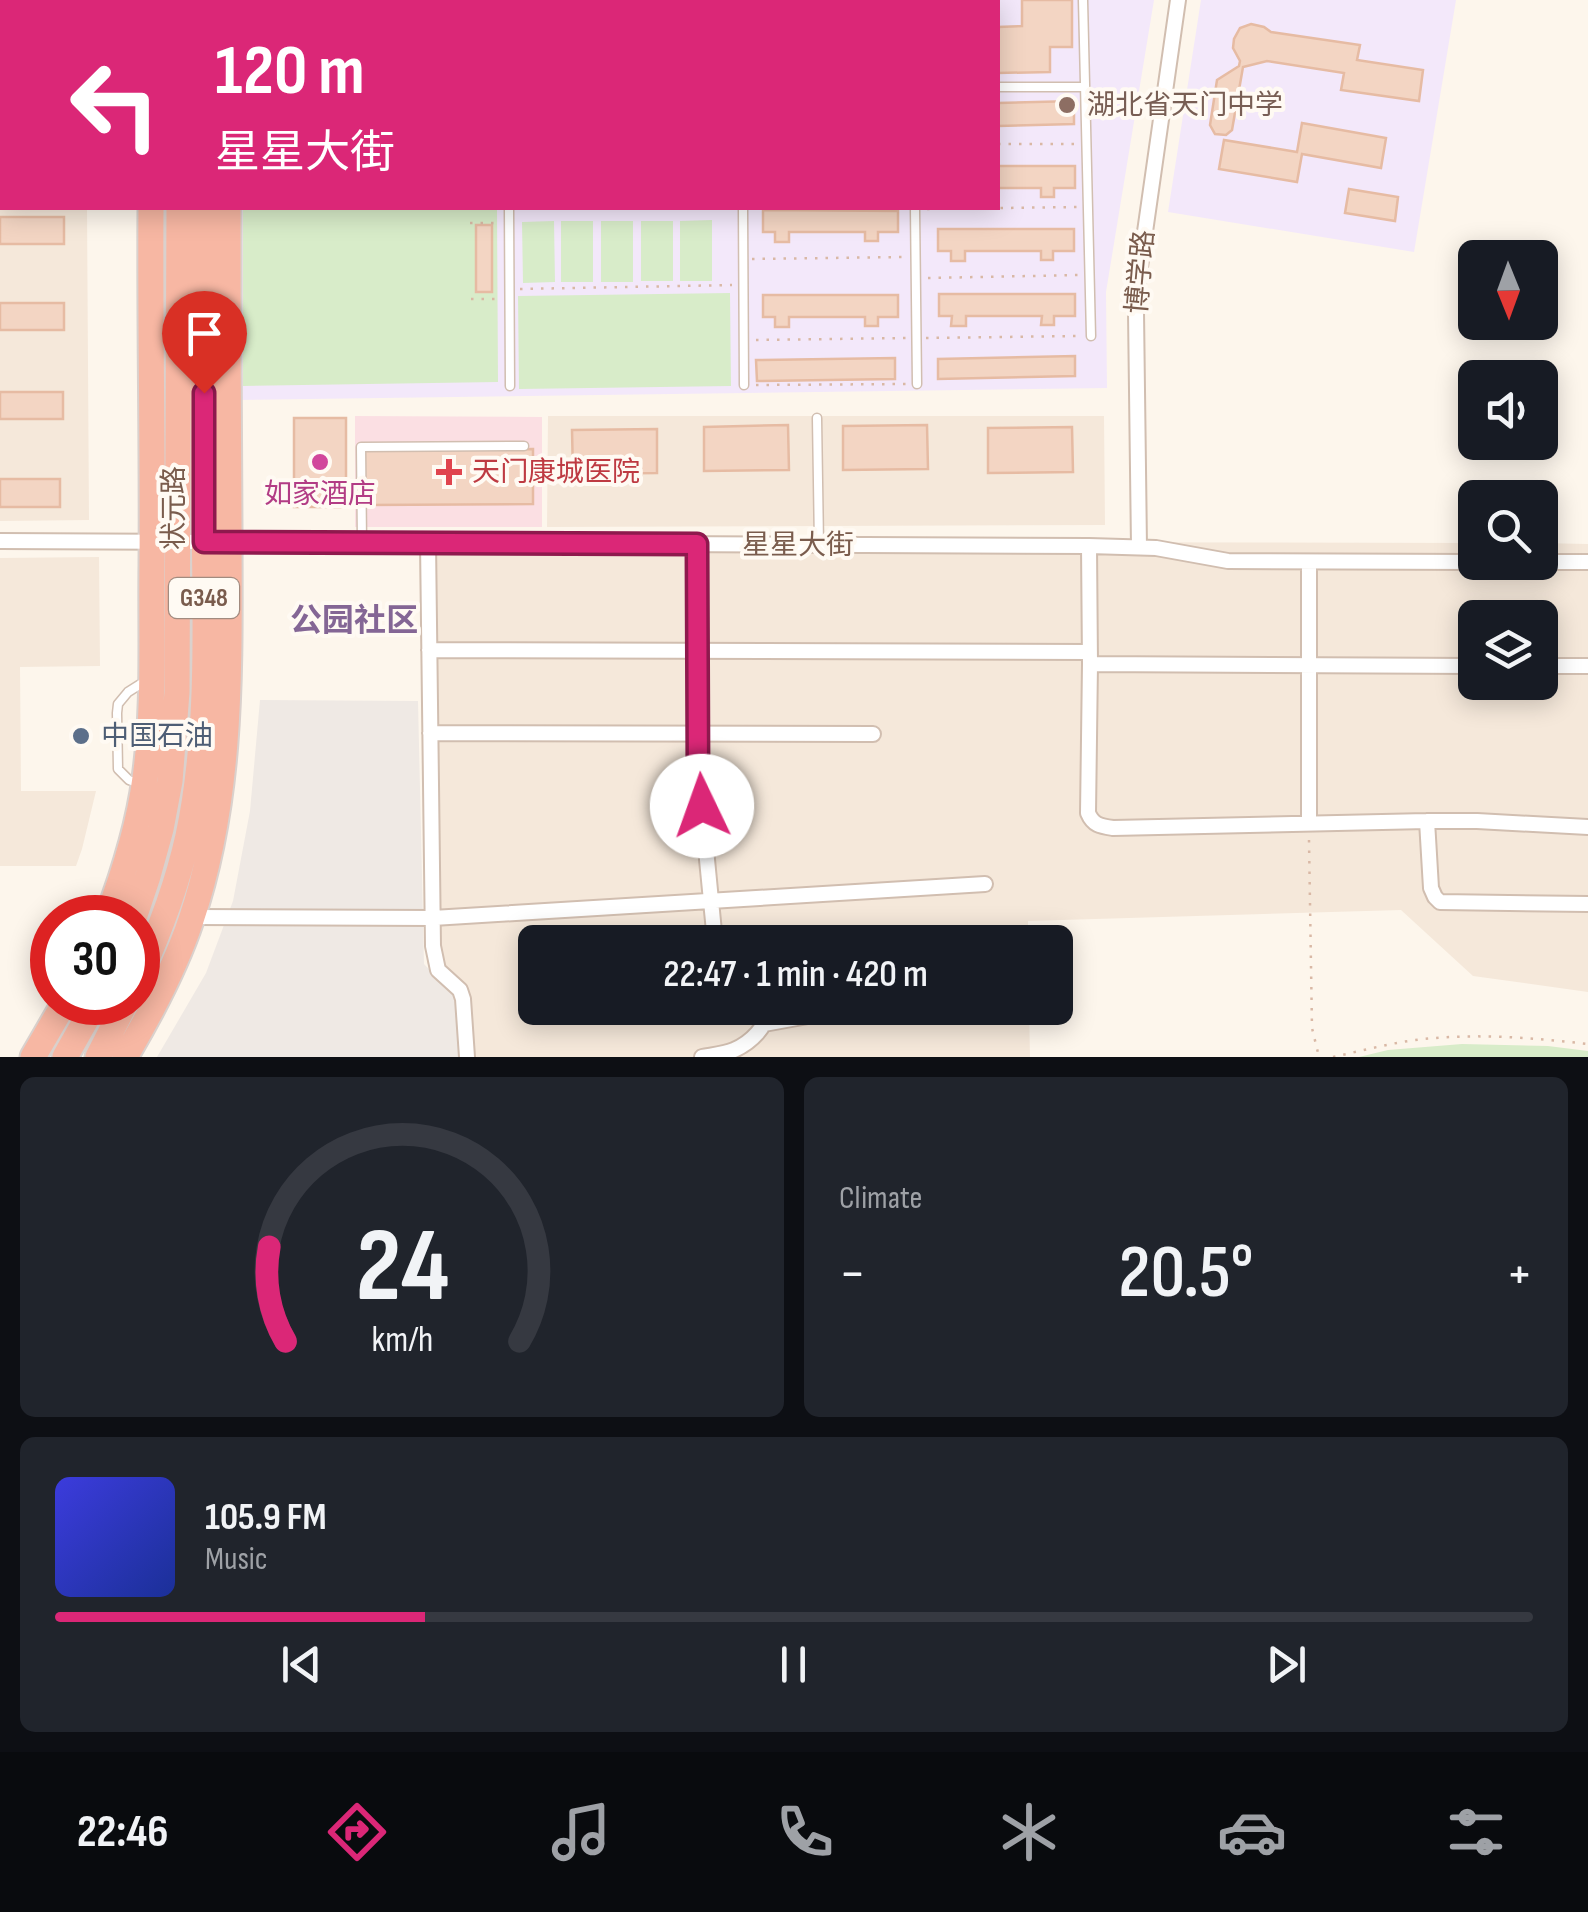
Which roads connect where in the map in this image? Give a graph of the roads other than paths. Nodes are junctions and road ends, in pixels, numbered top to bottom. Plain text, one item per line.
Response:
1 (1083, 0) edge
2 (1178, 0) edge
3 (1000, 87) edge
4 (1085, 87) junction
5 (150, 210) edge
6 (179, 210) edge
7 (203, 210) edge
8 (228, 210) edge
9 (509, 210) edge
10 (743, 210) edge
11 (915, 210) edge
12 (1091, 336) road end
13 (917, 384) road end
14 (744, 385) road end
15 (510, 386) dead end
16 (817, 418) dead end
17 (524, 446) dead end
18 (0, 540) edge
19 (152, 541) junction
20 (204, 542) junction
21 (362, 542) junction
22 (428, 542) junction
23 (697, 544) junction
24 (819, 545) junction
25 (1089, 546) junction
26 (1138, 547) junction
27 (1309, 562) junction
28 (1458, 562) edge
29 (1558, 562) edge
30 (1588, 562) edge
31 (429, 650) junction
32 (698, 651) junction
33 (178, 658) junction
34 (1090, 658) junction
35 (1309, 665) junction
36 (1458, 666) edge
37 (1558, 666) edge
38 (1588, 666) edge
39 (151, 677) junction
40 (430, 732) junction
41 (699, 733) junction
42 (873, 734) dead end
43 (199, 760) junction
44 (156, 790) junction
45 (219, 804) junction
46 (1426, 821) junction
47 (1309, 823) junction
48 (1588, 827) edge
49 (985, 884) dead end
50 (115, 895) edge
51 (142, 895) edge
52 (711, 901) junction
53 (1588, 904) edge
54 (192, 917) junction
55 (433, 918) junction
56 (713, 925) edge
57 (160, 928) edge
58 (52, 1025) edge
59 (83, 1025) edge
60 (114, 1025) edge
61 (763, 1025) edge
62 (33, 1057) edge
63 (65, 1057) edge
64 (98, 1057) edge
65 (126, 1057) edge
66 (467, 1057) edge
67 (702, 1057) edge

1 - 4 lane
2 - 26 street, 博学路
3 - 4 lane
4 - 12 lane
5 - 19 highway
6 - 20 highway, 状元路 / G348
7 - 20 highway, 状元路 / G348
8 - 20 highway
9 - 15 lane
10 - 14 lane
11 - 13 lane
16 - 24 lane
17 - 21 lane
18 - 19 street, 星星大街
19 - 20 street, 星星大街
19 - 39 highway
20 - 21 street, 星星大街
20 - 33 highway, 状元路 / G348
20 - 43 highway, 状元路 / G348
20 - 45 highway
21 - 22 street, 星星大街
22 - 23 street, 星星大街
22 - 31 street
23 - 24 street, 星星大街
23 - 32 street
24 - 25 street, 星星大街
25 - 26 street, 星星大街
25 - 34 street
26 - 27 street, 星星大街
27 - 28 street, 星星大街
27 - 35 street
29 - 30 street
31 - 32 street
31 - 40 street
32 - 34 street
32 - 41 street
33 - 39 highway
33 - 44 highway, 状元路 / G348
34 - 35 street
34 - 47 street
35 - 36 street
35 - 47 street
37 - 38 street
39 - 44 highway
40 - 41 street
40 - 55 street
41 - 42 street
41 - 52 street
43 - 45 highway
43 - 57 highway, 状元路 / G348
44 - 50 highway
44 - 51 highway, 状元路 / G348
45 - 54 highway
46 - 47 street
46 - 48 street
46 - 53 street
49 - 52 street
52 - 55 street
52 - 56 street
54 - 55 street
54 - 65 highway
55 - 66 street
58 - 62 highway
59 - 63 highway
60 - 64 highway
61 - 67 street

